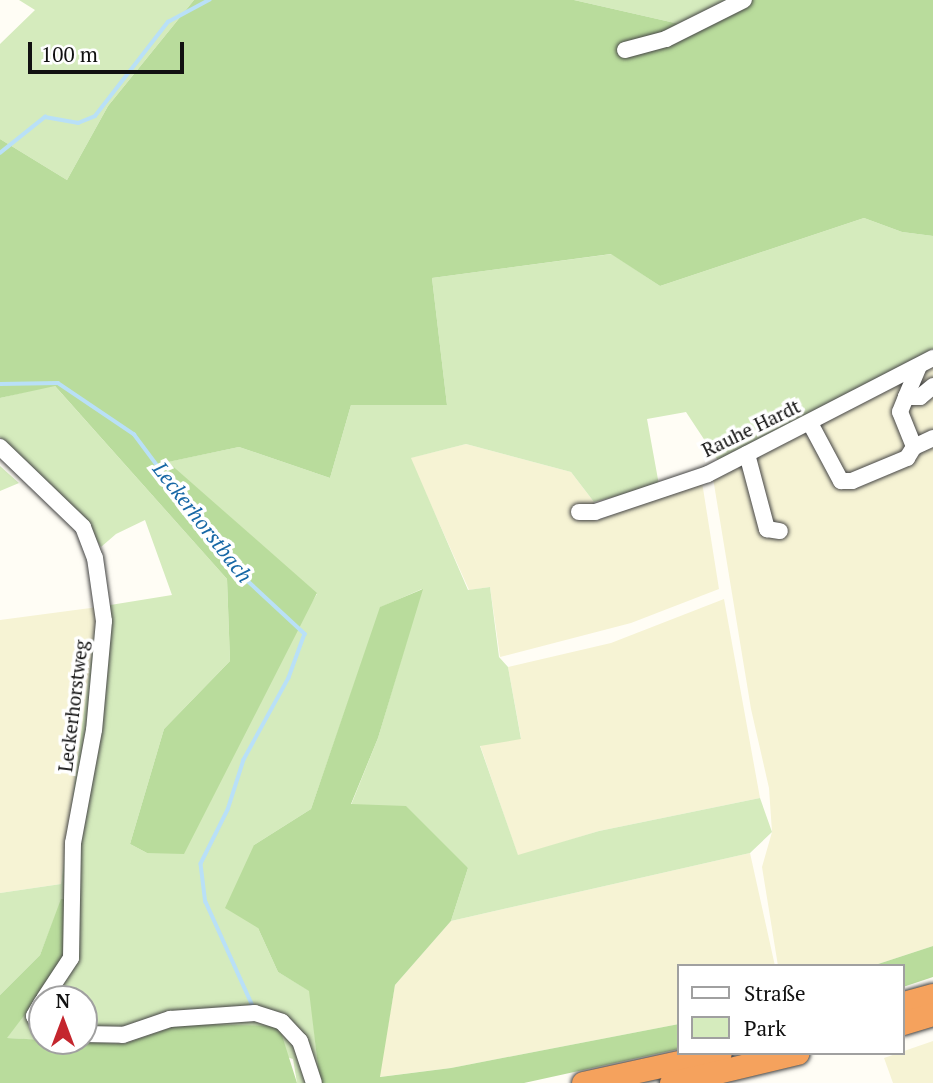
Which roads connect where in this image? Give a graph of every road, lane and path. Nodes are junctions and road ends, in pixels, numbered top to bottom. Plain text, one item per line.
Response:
1 (744, 0) edge
2 (625, 50) dead end
3 (928, 361) edge
4 (933, 379) edge
5 (933, 386) edge
6 (906, 397) junction
7 (810, 423) junction
8 (933, 438) edge
9 (0, 447) edge
10 (914, 447) junction
11 (747, 454) junction
12 (579, 512) dead end
13 (780, 531) dead end
14 (53, 985) edge
15 (933, 995) edge
16 (905, 1002) edge
17 (933, 1014) edge
18 (905, 1022) edge
19 (98, 1034) edge
20 (787, 1055) edge
21 (711, 1070) edge
22 (314, 1083) edge
23 (583, 1083) edge
24 (671, 1083) edge

1 - 2 street
3 - 4 street
3 - 6 street
3 - 7 street, Rauhe Hardt
5 - 6 street
6 - 10 street
7 - 10 street
7 - 11 street, Rauhe Hardt
8 - 10 street
9 - 14 street, Leckerhorstweg
11 - 12 street, Rauhe Hardt
11 - 13 street
15 - 16 highway
17 - 18 highway
19 - 22 street
20 - 21 highway
21 - 23 highway
21 - 24 highway

